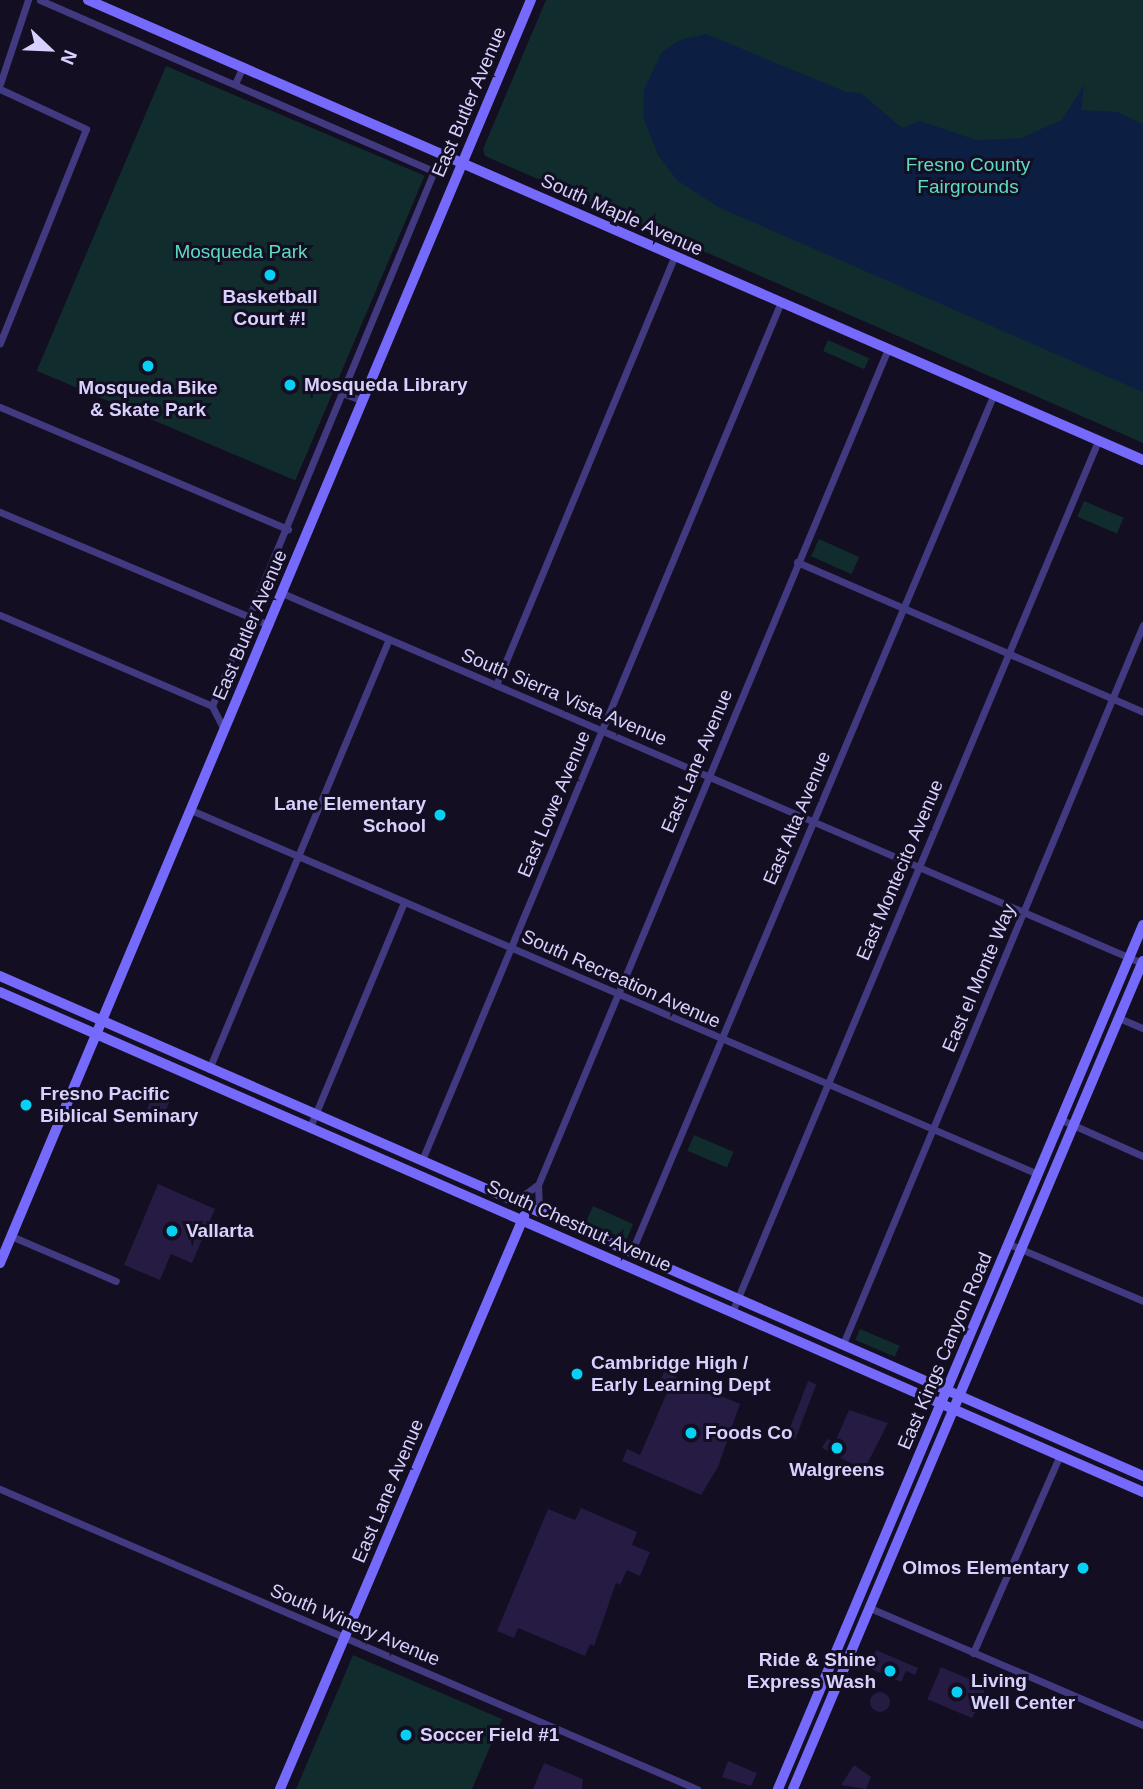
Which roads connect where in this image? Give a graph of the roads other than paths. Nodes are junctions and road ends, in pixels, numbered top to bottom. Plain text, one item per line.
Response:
1 (28, 0) edge
2 (40, 0) edge
3 (88, 0) edge
4 (531, 0) edge
5 (243, 66) junction
6 (235, 84) junction
7 (0, 86) edge
8 (463, 161) junction
9 (674, 258) junction
10 (780, 304) junction
11 (0, 343) edge
12 (887, 351) junction
13 (345, 394) junction
14 (993, 396) junction
15 (363, 401) junction
16 (0, 407) edge
17 (1097, 441) junction
18 (1143, 460) edge
19 (0, 512) edge
20 (288, 529) junction
21 (797, 562) junction
22 (282, 593) junction
23 (904, 608) junction
24 (0, 615) edge
25 (251, 617) junction
26 (269, 625) junction
27 (1143, 625) edge
28 (388, 639) junction
29 (1007, 653) junction
30 (496, 685) junction
31 (1112, 699) junction
32 (212, 706) junction
33 (1143, 712) edge
34 (225, 732) junction
35 (601, 733) junction
36 (709, 778) junction
37 (191, 810) junction
38 (811, 824) junction
39 (298, 855) junction
40 (919, 869) junction
41 (404, 902) junction
42 (1024, 913) junction
43 (1143, 925) edge
44 (511, 948) junction
45 (1129, 957) junction
46 (1143, 962) edge
47 (0, 976) edge
48 (0, 992) edge
49 (618, 993) junction
50 (1119, 1018) junction
51 (103, 1023) junction
52 (1143, 1028) edge
53 (97, 1036) junction
54 (721, 1040) junction
55 (209, 1069) junction
56 (824, 1085) junction
57 (316, 1115) junction
58 (1062, 1120) junction
59 (1074, 1125) junction
60 (310, 1127) junction
61 (933, 1129) junction
62 (1143, 1156) edge
63 (422, 1160) junction
64 (389, 1161) junction
65 (452, 1173) junction
66 (1038, 1174) junction
67 (538, 1185) junction
68 (516, 1202) junction
69 (533, 1210) junction
70 (522, 1220) junction
71 (11, 1236) junction
72 (1009, 1244) junction
73 (1024, 1250) junction
74 (631, 1253) junction
75 (0, 1263) edge
76 (116, 1281) dead end
77 (738, 1299) junction
78 (1143, 1301) edge
79 (732, 1312) junction
80 (780, 1334) junction
81 (843, 1344) junction
82 (948, 1389) junction
83 (963, 1396) junction
84 (942, 1405) junction
85 (957, 1412) junction
86 (1059, 1457) junction
87 (1143, 1476) edge
88 (0, 1489) edge
89 (1143, 1492) edge
90 (870, 1608) junction
91 (345, 1637) junction
92 (973, 1653) junction
93 (1143, 1725) edge
94 (280, 1789) edge
95 (697, 1789) edge
96 (778, 1789) edge
97 (793, 1789) edge

1 - 7 street
2 - 6 street
3 - 5 main road, South Maple Avenue
4 - 8 main road, East Butler Avenue
5 - 6 street
5 - 8 main road, South Maple Avenue
6 - 13 street
7 - 11 street
8 - 9 main road, South Maple Avenue
8 - 15 main road, East Butler Avenue
9 - 10 main road, South Maple Avenue
9 - 30 street
10 - 12 main road, South Maple Avenue
10 - 35 street, East Lowe Avenue
12 - 14 main road, South Maple Avenue
12 - 21 street, East Lane Avenue
13 - 15 street
13 - 20 street
14 - 17 main road, South Maple Avenue
14 - 23 street, East Alta Avenue
15 - 22 main road, East Butler Avenue
16 - 20 street
17 - 18 main road, South Maple Avenue
17 - 29 street, East Montecito Avenue
19 - 25 street
20 - 25 street
21 - 23 street
21 - 36 street, East Lane Avenue
22 - 26 main road, East Butler Avenue
22 - 28 street, South Sierra Vista Avenue
23 - 29 street
23 - 38 street, East Alta Avenue
24 - 32 street
25 - 26 street
25 - 32 street
26 - 34 main road, East Butler Avenue
27 - 31 street, East el Monte Way
28 - 30 street, South Sierra Vista Avenue
28 - 39 street
29 - 31 street
29 - 40 street, East Montecito Avenue
30 - 35 street, South Sierra Vista Avenue
31 - 33 street
31 - 42 street, East el Monte Way
32 - 34 street
34 - 37 main road, East Butler Avenue
35 - 36 street, South Sierra Vista Avenue
35 - 44 street, East Lowe Avenue
36 - 38 street, South Sierra Vista Avenue
36 - 49 street, East Lane Avenue
37 - 39 street, South Recreation Avenue
37 - 51 main road, East Butler Avenue
38 - 40 street, South Sierra Vista Avenue
38 - 54 street, East Alta Avenue
39 - 41 street, South Recreation Avenue
39 - 55 street
40 - 42 street, South Sierra Vista Avenue
40 - 56 street, East Montecito Avenue
41 - 44 street, South Recreation Avenue
41 - 57 street
42 - 45 street, South Sierra Vista Avenue
42 - 61 street, East el Monte Way
43 - 45 main road, East Kings Canyon Road
44 - 49 street, South Recreation Avenue
44 - 63 street, East Lowe Avenue
45 - 46 street, South Sierra Vista Avenue
45 - 58 main road, East Kings Canyon Road
46 - 50 main road, East Kings Canyon Road
47 - 51 main road, South Chestnut Avenue
48 - 53 main road, South Chestnut Avenue
49 - 54 street, South Recreation Avenue
49 - 67 street, East Lane Avenue
50 - 52 street
50 - 59 main road, East Kings Canyon Road
51 - 53 main road, East Butler Avenue
51 - 55 main road, South Chestnut Avenue
53 - 60 main road, South Chestnut Avenue
53 - 71 main road, East Butler Avenue
54 - 56 street, South Recreation Avenue
54 - 74 street, East Alta Avenue
55 - 57 main road, South Chestnut Avenue
56 - 61 street, South Recreation Avenue
56 - 77 street, East Montecito Avenue
57 - 60 street
57 - 63 main road, South Chestnut Avenue
58 - 59 street
58 - 66 main road, East Kings Canyon Road
59 - 62 street
59 - 73 main road, East Kings Canyon Road
60 - 64 main road, South Chestnut Avenue
61 - 66 street, South Recreation Avenue
61 - 81 street, East el Monte Way
63 - 65 main road, South Chestnut Avenue
64 - 65 main road
64 - 70 main road, South Chestnut Avenue
65 - 68 main road, South Chestnut Avenue
66 - 72 main road, East Kings Canyon Road
67 - 68 street, East Lane Avenue
67 - 69 street, East Lane Avenue
68 - 69 main road, South Chestnut Avenue
69 - 70 main road, East Lane Avenue
69 - 74 main road, South Chestnut Avenue
70 - 79 main road, South Chestnut Avenue
70 - 91 main road, East Lane Avenue
71 - 75 main road, East Butler Avenue
71 - 76 street
72 - 73 street
72 - 82 main road, East Kings Canyon Road
73 - 78 street
73 - 83 main road, East Kings Canyon Road
74 - 77 main road, South Chestnut Avenue
77 - 79 street, East Montecito Avenue
77 - 81 main road, South Chestnut Avenue
79 - 80 main road, South Chestnut Avenue
80 - 81 main road
80 - 84 main road, South Chestnut Avenue
81 - 82 main road, South Chestnut Avenue
82 - 83 main road, South Chestnut Avenue
82 - 84 main road, East Kings Canyon Road
83 - 85 main road, East Kings Canyon Road
83 - 87 main road, South Chestnut Avenue
84 - 85 main road, South Chestnut Avenue
84 - 96 main road, East Kings Canyon Road
85 - 86 main road, South Chestnut Avenue
85 - 90 main road, East Kings Canyon Road
86 - 89 main road, South Chestnut Avenue
86 - 92 street
88 - 91 street, South Winery Avenue
90 - 92 street
90 - 97 main road, East Kings Canyon Road
91 - 94 main road, East Lane Avenue
91 - 95 street, South Winery Avenue
92 - 93 street

